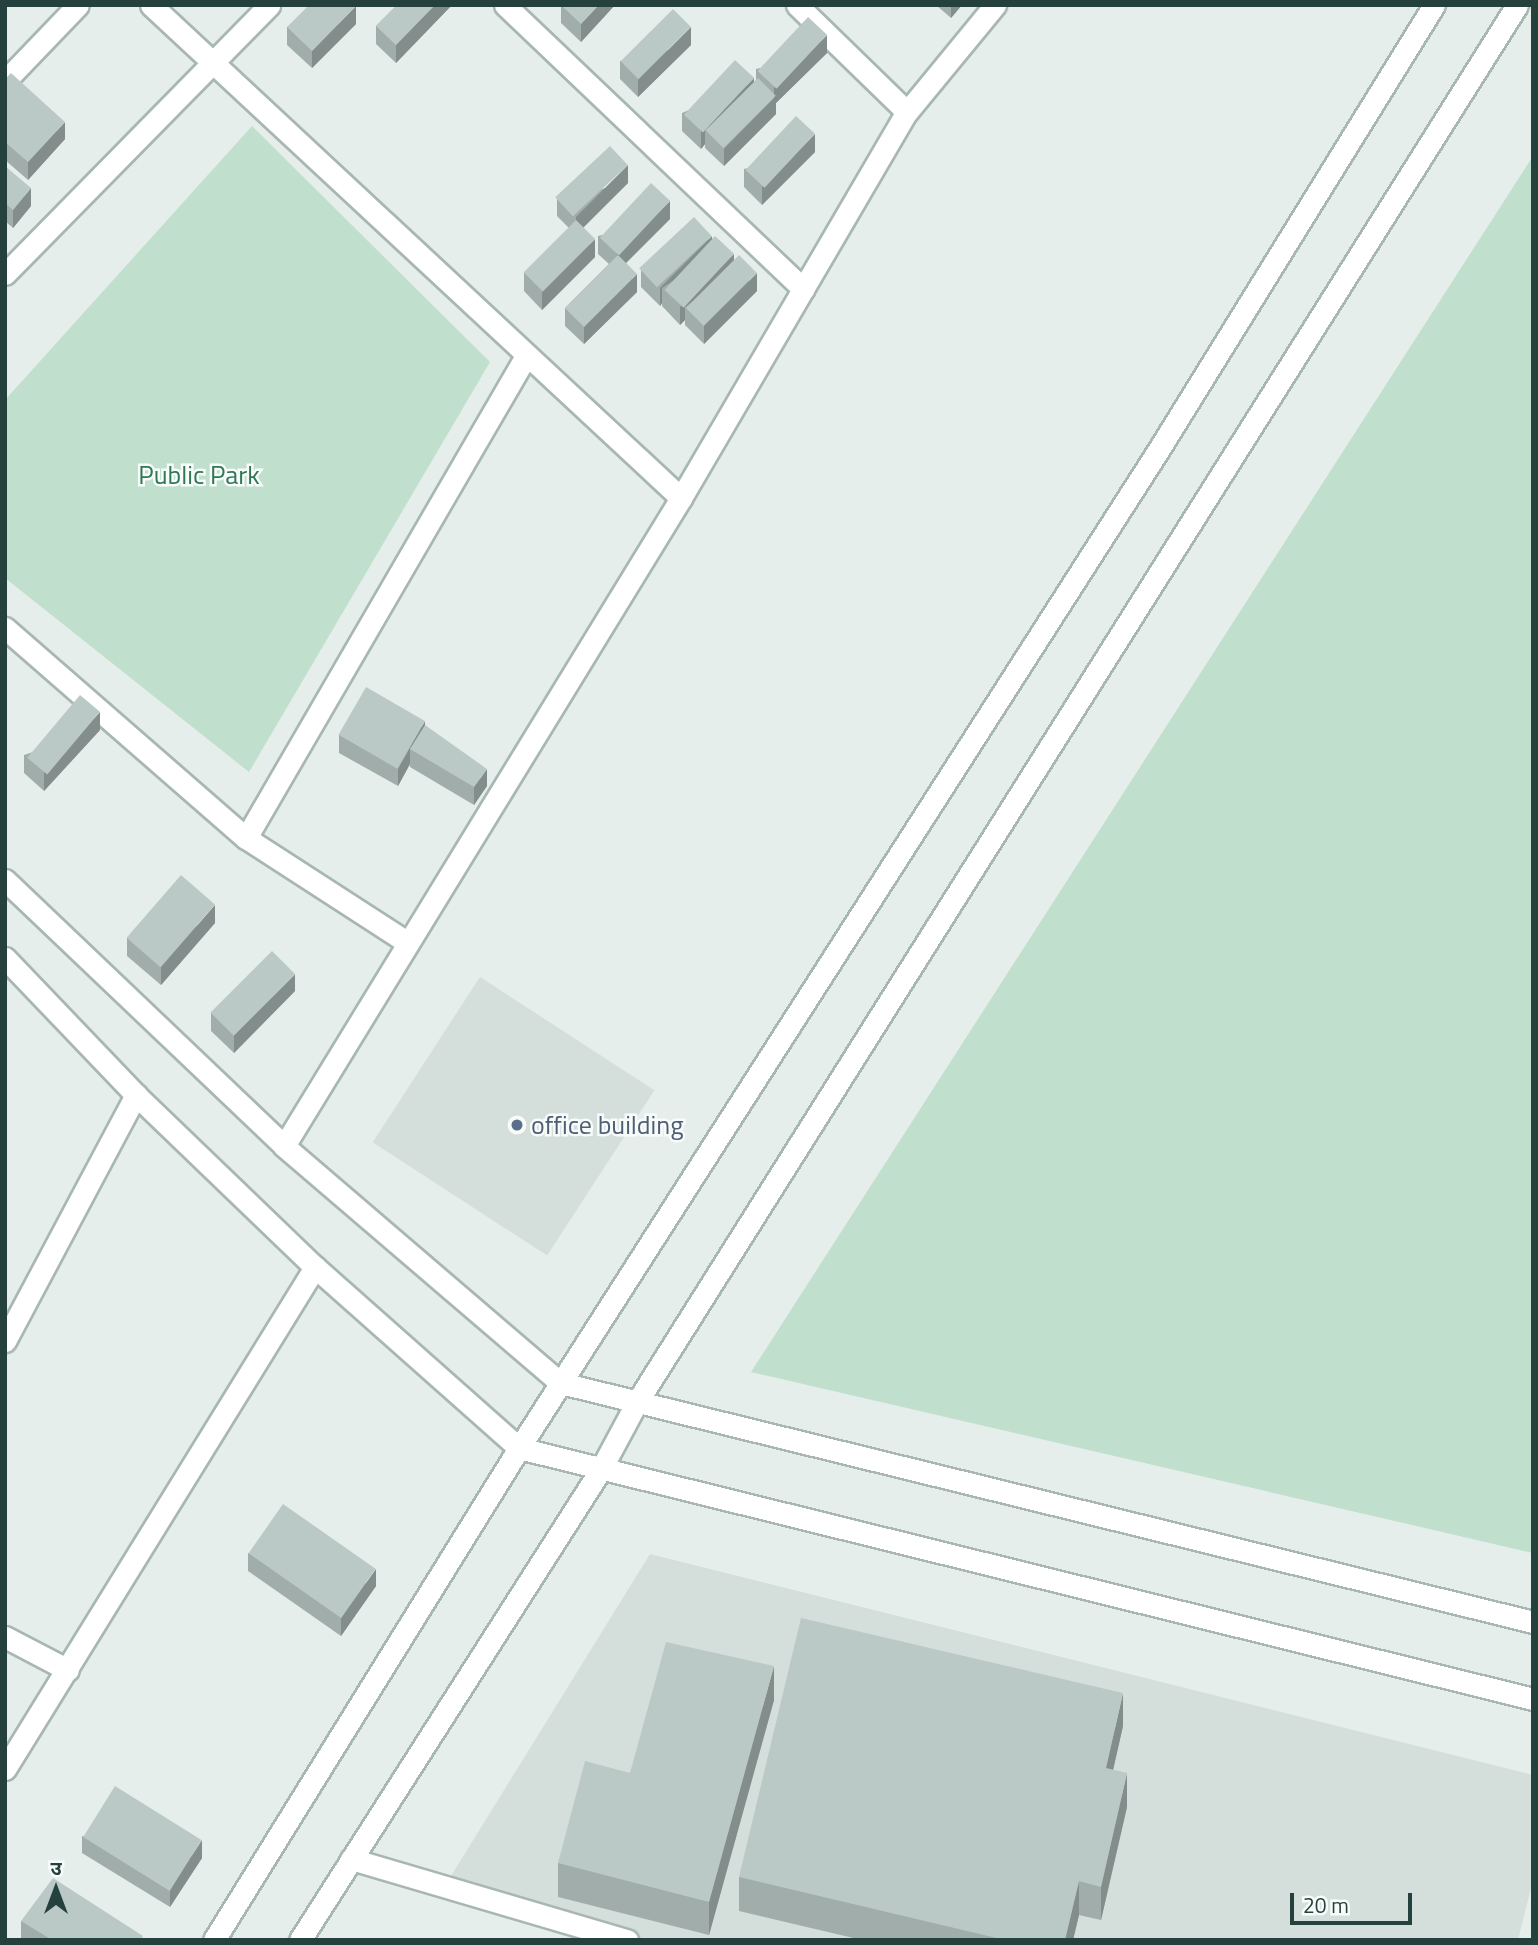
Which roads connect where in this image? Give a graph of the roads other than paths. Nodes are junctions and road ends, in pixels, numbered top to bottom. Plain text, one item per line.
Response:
1 (78, 5) edge
2 (151, 5) edge
3 (269, 5) edge
4 (505, 5) edge
5 (797, 5) edge
6 (995, 5) edge
7 (1434, 5) edge
8 (1517, 5) edge
9 (214, 63) junction
10 (5, 81) edge
11 (907, 112) junction
12 (5, 274) edge
13 (803, 289) junction
14 (526, 356) junction
15 (681, 498) junction
16 (5, 628) edge
17 (246, 838) junction
18 (5, 880) edge
19 (408, 943) junction
20 (7, 964) edge
21 (136, 1095) junction
22 (284, 1146) junction
23 (316, 1266) junction
24 (5, 1341) edge
25 (561, 1383) junction
26 (637, 1402) junction
27 (519, 1448) junction
28 (601, 1469) junction
29 (1533, 1622) edge
30 (5, 1637) edge
31 (68, 1670) junction
32 (1533, 1699) edge
33 (5, 1769) edge
34 (351, 1859) junction
35 (214, 1940) edge
36 (300, 1940) edge
37 (627, 1940) edge

1 - 10 street
2 - 9 street
3 - 9 street
4 - 13 street
5 - 11 street
6 - 11 street
7 - 25 street
8 - 26 street
9 - 12 street
9 - 14 street
11 - 13 street
13 - 15 street
14 - 15 street
14 - 17 street
15 - 19 street
16 - 17 street
17 - 19 street
18 - 22 street
19 - 22 street
20 - 21 street
21 - 23 street
21 - 24 street
22 - 25 street
23 - 27 street
23 - 31 street
25 - 26 street
25 - 27 street
26 - 28 street
26 - 29 street
27 - 28 street
27 - 35 street
28 - 32 street
28 - 34 street
30 - 31 street
31 - 33 street
34 - 36 street
34 - 37 street

